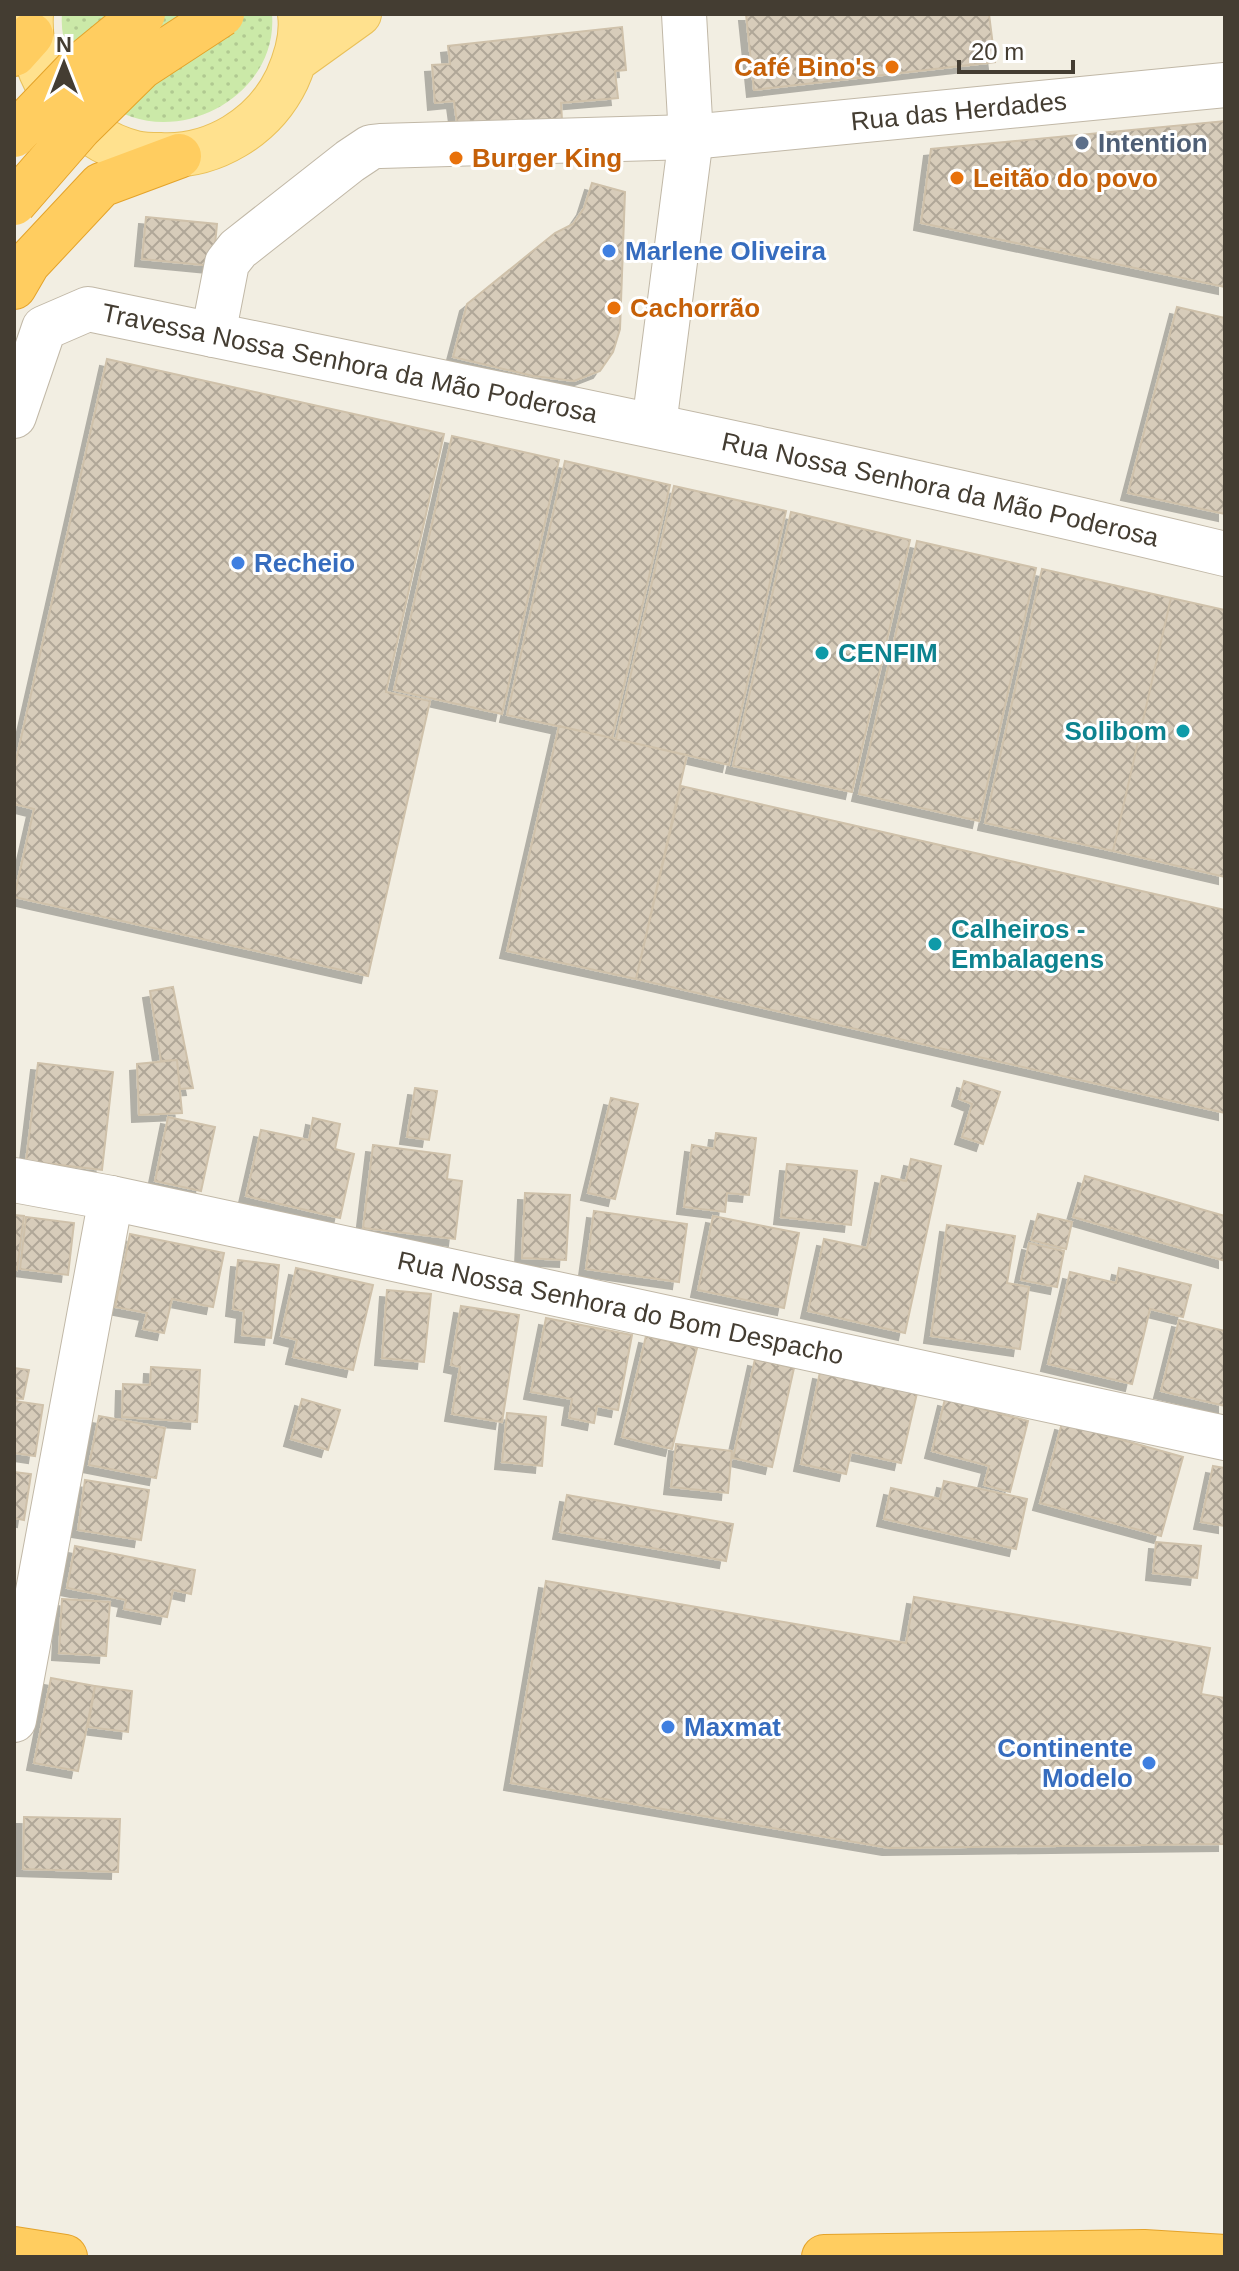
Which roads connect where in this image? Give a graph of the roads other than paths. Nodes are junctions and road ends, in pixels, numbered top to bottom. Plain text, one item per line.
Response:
1 (143, 14) edge
2 (222, 14) edge
3 (300, 14) edge
4 (359, 14) edge
5 (684, 14) edge
6 (25, 27) edge
7 (295, 60) junction
8 (1225, 85) edge
9 (14, 135) edge
10 (691, 137) junction
11 (179, 156) junction
12 (14, 203) edge
13 (14, 287) edge
14 (213, 335) junction
15 (14, 416) edge
16 (654, 425) junction
17 (1225, 554) edge
18 (14, 1180) edge
19 (111, 1198) junction
20 (1225, 1438) edge
21 (14, 1720) edge
22 (14, 2249) edge
23 (65, 2257) edge
24 (824, 2257) edge
25 (1225, 2257) edge

1 - 9 highway, bridge
2 - 12 highway, bridge
3 - 7 main road
4 - 7 main road
5 - 10 street
6 - 11 main road
7 - 11 main road
8 - 10 street, Rua das Herdades
10 - 14 street, Rua das Herdades
10 - 16 street
11 - 13 highway
14 - 15 street, Travessa Nossa Senhora da Mão Poderosa
14 - 16 street, Travessa Nossa Senhora da Mão Poderosa
16 - 17 street, Rua Nossa Senhora da Mão Poderosa
18 - 19 street, Rua Nossa Senhora do Bom Despacho
19 - 20 street, Rua Nossa Senhora do Bom Despacho
19 - 21 street
22 - 23 highway
24 - 25 highway

